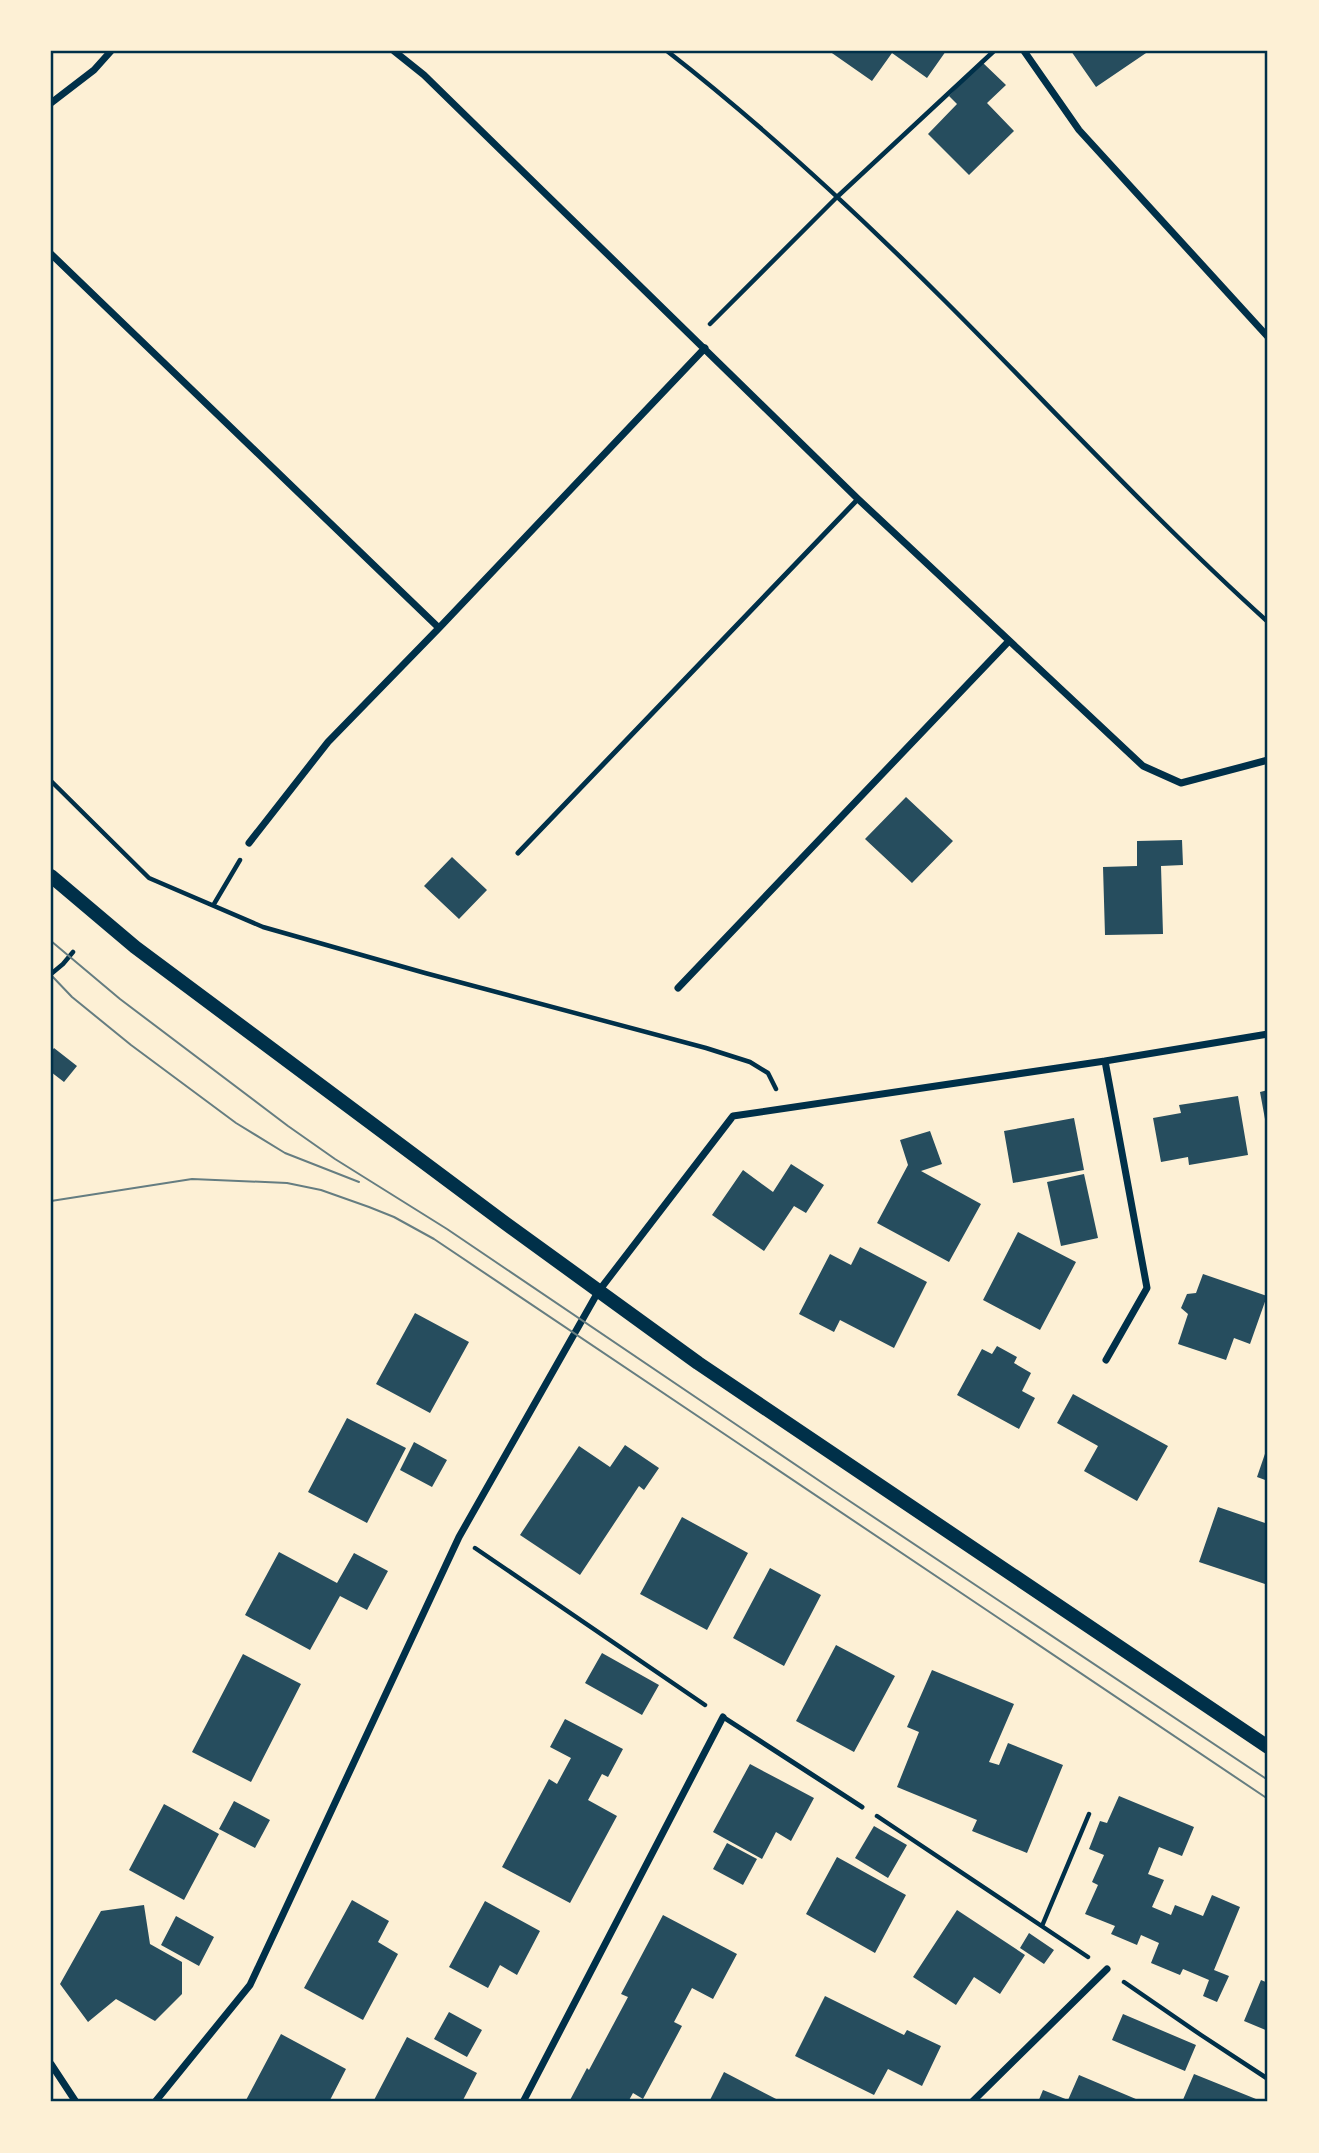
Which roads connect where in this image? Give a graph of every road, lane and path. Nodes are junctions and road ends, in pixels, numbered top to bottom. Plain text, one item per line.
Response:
1 (111, 51) edge
2 (394, 51) edge
3 (667, 51) edge
4 (994, 51) edge
5 (1024, 51) edge
6 (51, 103) edge
7 (837, 197) junction
8 (51, 254) edge
9 (1268, 337) edge
10 (705, 348) junction
11 (858, 499) junction
12 (1268, 622) edge
13 (439, 628) junction
14 (1009, 642) junction
15 (1268, 761) edge
16 (51, 781) edge
17 (249, 843) joint
18 (518, 853) dead end
19 (51, 876) edge
20 (214, 904) junction
21 (73, 952) dead end
22 (51, 974) edge
23 (678, 988) dead end
24 (1268, 1034) edge
25 (1105, 1061) junction
26 (780, 1111) junction
27 (598, 1292) junction
28 (1106, 1360) dead end
29 (459, 1537) junction
30 (723, 1717) junction
31 (1268, 1747) edge
32 (862, 1807) joint
33 (1089, 1814) dead end
34 (1042, 1926) junction
35 (1107, 1969) junction
36 (51, 2064) edge
37 (1268, 2079) edge
38 (76, 2102) edge
39 (155, 2102) edge
40 (523, 2102) edge
41 (972, 2102) edge

1 - 6 street
2 - 10 street
3 - 7 path
4 - 7 path
5 - 9 street
7 - 10 path
7 - 12 path
8 - 13 street
10 - 11 street
10 - 13 street
11 - 14 street
11 - 18 lane
13 - 17 street
14 - 15 street
14 - 23 street
16 - 20 path
17 - 20 path
19 - 27 main road
20 - 26 path
21 - 22 path
24 - 25 street
25 - 26 street
25 - 28 street
26 - 27 street
27 - 29 street
27 - 31 main road
29 - 30 path
29 - 39 street
30 - 32 lane
30 - 40 street
32 - 34 path
33 - 34 path
34 - 35 path
35 - 37 path
35 - 41 street
36 - 38 street

